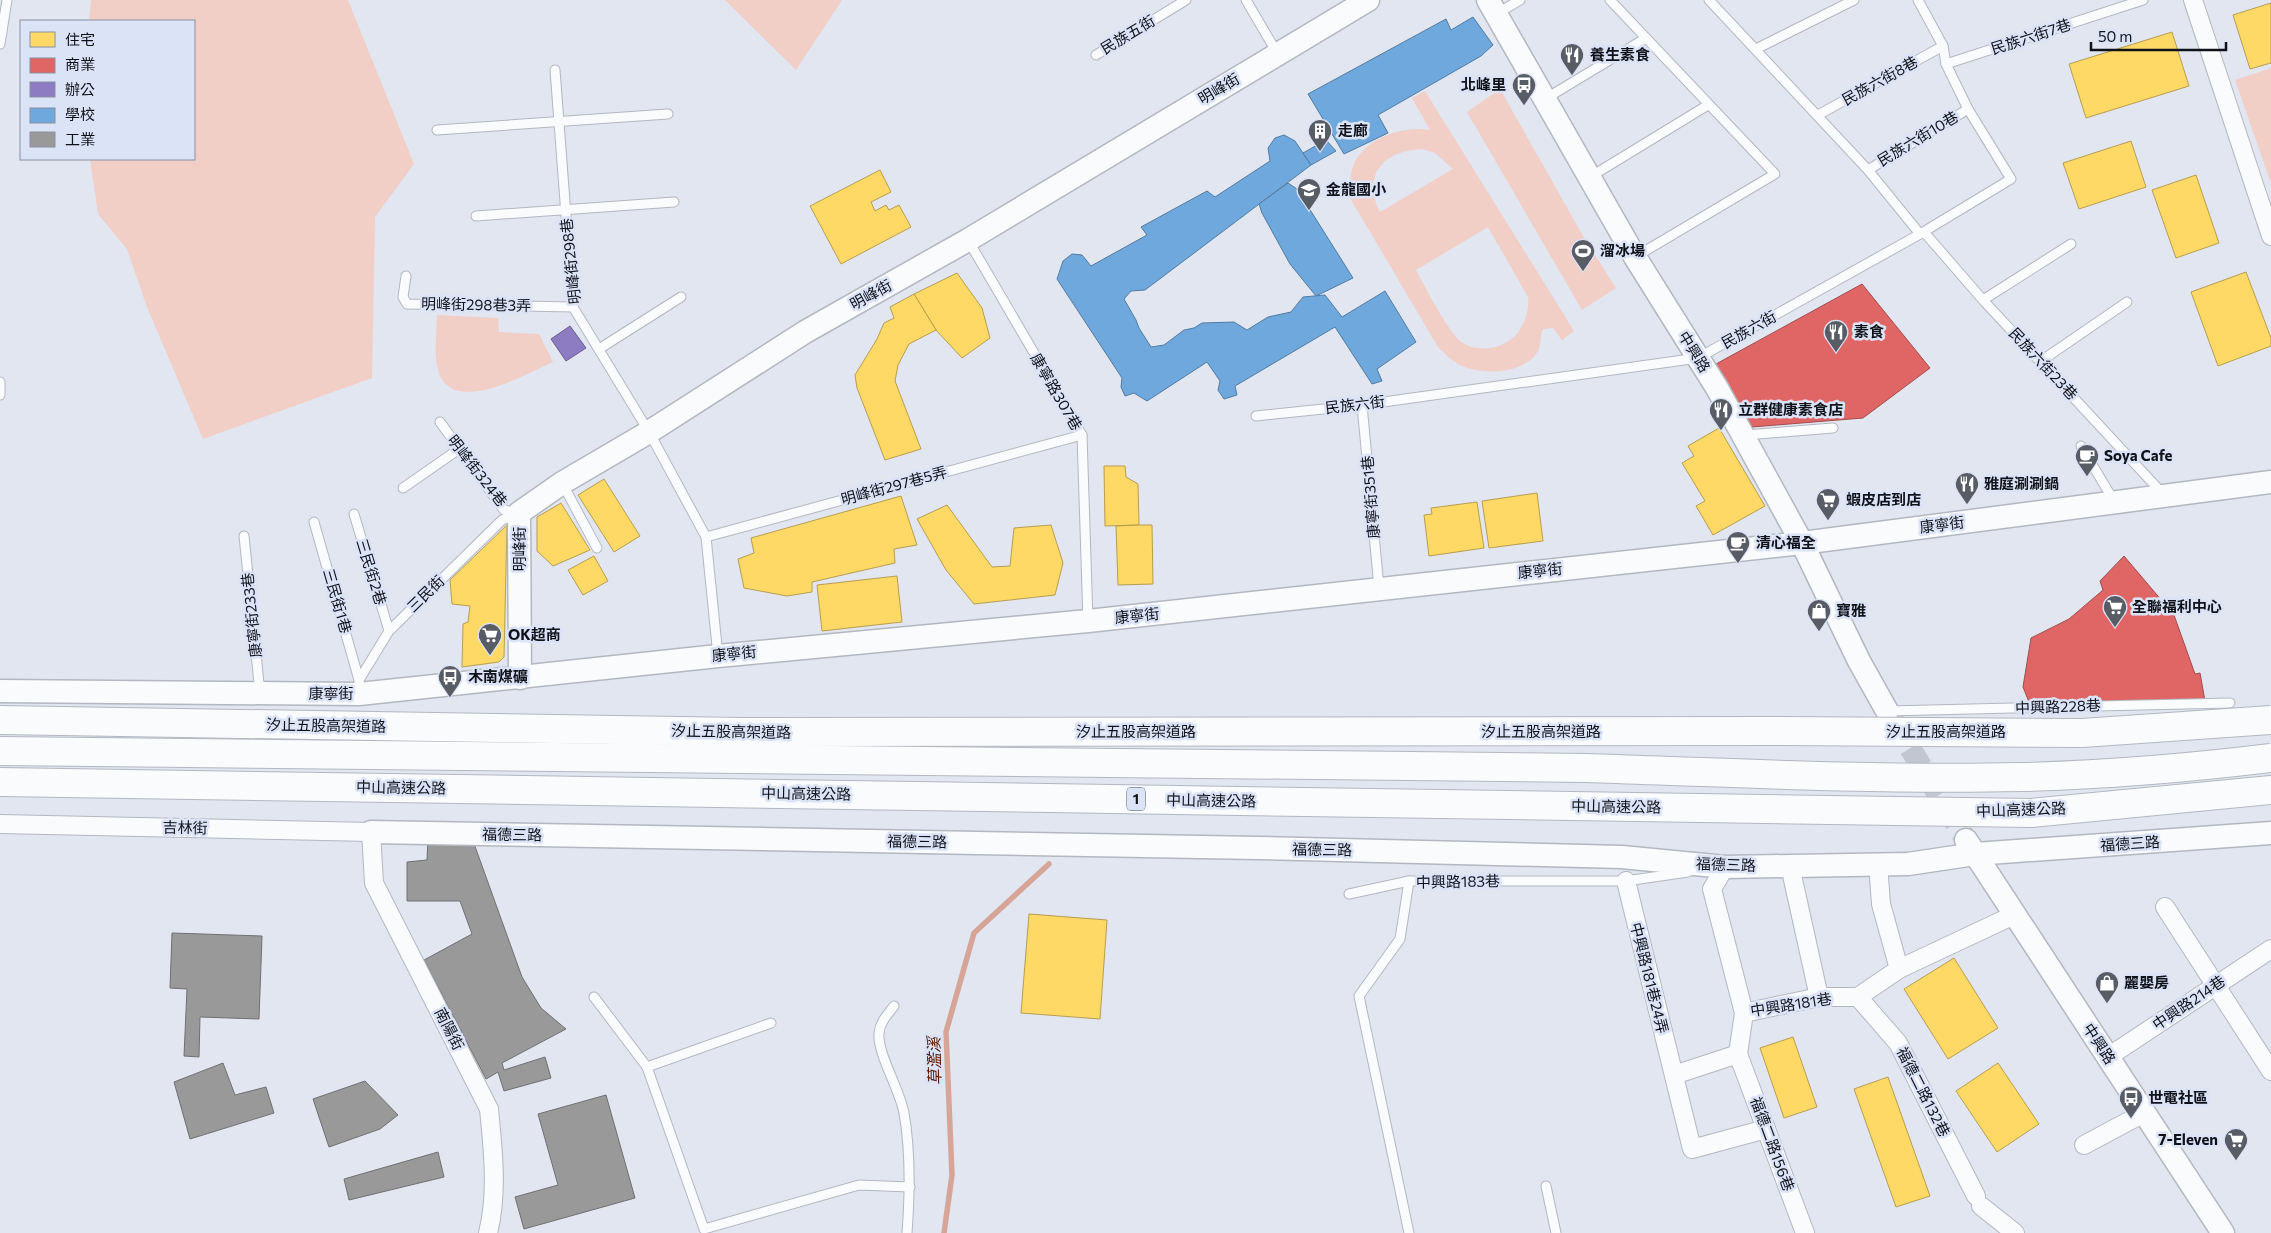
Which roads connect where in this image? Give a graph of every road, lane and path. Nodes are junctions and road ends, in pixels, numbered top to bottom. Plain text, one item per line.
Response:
1 (7, 0) edge
2 (1186, 0) edge
3 (1246, 0) edge
4 (1368, 0) edge
5 (1520, 0) edge
6 (1610, 0) edge
7 (1709, 0) edge
8 (1854, 0) edge
9 (1918, 0) edge
10 (2143, 0) edge
11 (2193, 0) edge
12 (1492, 7) edge
13 (1646, 38) junction
14 (0, 44) edge
15 (1943, 46) junction
16 (1756, 49) junction
17 (1278, 54) junction
18 (1096, 55) dead end
19 (1946, 64) junction
20 (555, 70) dead end
21 (1545, 100) junction
22 (1708, 105) junction
23 (1968, 109) junction
24 (668, 114) dead end
25 (1818, 115) junction
26 (559, 122) junction
27 (436, 130) dead end
28 (1868, 170) junction
29 (1590, 177) junction
30 (674, 202) dead end
31 (566, 210) junction
32 (476, 216) dead end
33 (1922, 233) junction
34 (2271, 236) edge
35 (968, 240) junction
36 (2071, 244) dead end
37 (1635, 257) junction
38 (406, 276) dead end
39 (681, 296) dead end
40 (1983, 300) junction
41 (2127, 302) dead end
42 (573, 307) junction
43 (599, 349) junction
44 (1698, 358) junction
45 (2041, 362) junction
46 (0, 382) edge
47 (0, 395) edge
48 (1362, 405) junction
49 (1256, 416) dead end
50 (440, 422) dead end
51 (1832, 428) dead end
52 (649, 432) junction
53 (1082, 435) junction
54 (1742, 435) junction
55 (2082, 446) dead end
56 (459, 449) junction
57 (2271, 482) edge
58 (562, 483) junction
59 (403, 488) dead end
60 (2164, 496) junction
61 (2116, 503) junction
62 (519, 513) junction
63 (354, 514) dead end
64 (314, 522) dead end
65 (244, 536) dead end
66 (706, 537) junction
67 (1802, 543) junction
68 (597, 548) dead end
69 (1379, 589) junction
70 (1088, 621) junction
71 (389, 630) junction
72 (718, 656) junction
73 (520, 678) junction
74 (359, 687) junction
75 (0, 690) edge
76 (260, 694) junction
77 (2230, 703) dead end
78 (1887, 711) joint
79 (0, 720) edge
80 (2271, 720) edge
81 (0, 751) edge
82 (2271, 758) edge
83 (0, 782) edge
84 (2271, 790) edge
85 (0, 824) edge
86 (371, 832) junction
87 (2271, 834) edge
88 (1971, 847) junction
89 (1878, 864) junction
90 (1790, 866) junction
91 (1725, 867) junction
92 (1409, 881) junction
93 (1626, 881) junction
94 (1349, 894) dead end
95 (2165, 907) dead end
96 (2014, 915) junction
97 (2271, 949) edge
98 (1898, 969) junction
99 (2216, 985) junction
100 (594, 997) dead end
101 (1858, 997) junction
102 (1818, 998) junction
103 (894, 1006) dead end
104 (1744, 1013) junction
105 (771, 1022) dead end
106 (1738, 1054) junction
107 (2108, 1057) junction
108 (647, 1067) junction
109 (2271, 1071) edge
110 (1674, 1074) junction
111 (2144, 1112) junction
112 (1766, 1129) junction
113 (2084, 1145) dead end
114 (1546, 1186) dead end
115 (910, 1187) junction
116 (701, 1231) edge
117 (488, 1233) edge
118 (908, 1233) edge
119 (1409, 1233) edge
120 (1556, 1233) edge
121 (1805, 1233) edge
122 (2016, 1233) edge
123 (2223, 1233) edge

1 - 14 lane
2 - 18 lane, 民族五街
3 - 17 lane
4 - 17 street, 明峰街
5 - 12 lane
6 - 13 lane
7 - 16 lane, 民族六街23巷
8 - 16 lane
9 - 15 lane, 民族六街
10 - 19 lane, 民族六街7巷
11 - 34 street
12 - 21 street, 中興路
13 - 21 lane
13 - 22 lane
15 - 19 lane, 民族六街
15 - 25 lane, 民族六街8巷
16 - 25 lane, 民族六街23巷
17 - 35 street, 明峰街
19 - 23 lane, 民族六街
20 - 26 lane, 明峰街298巷
21 - 29 street, 中興路
22 - 29 lane
22 - 37 lane
23 - 28 lane, 民族六街10巷
23 - 33 lane, 民族六街
24 - 26 lane
25 - 28 lane, 民族六街23巷
26 - 27 lane
26 - 31 lane, 明峰街298巷
28 - 33 lane, 民族六街23巷
29 - 37 street, 中興路
30 - 31 lane
31 - 32 lane
31 - 42 lane, 明峰街298巷
33 - 40 lane, 民族六街23巷
33 - 44 lane, 民族六街
35 - 52 street, 明峰街
35 - 53 lane, 康寧路307巷
36 - 40 lane
37 - 44 street, 中興路
38 - 42 lane, 明峰街298巷3弄
39 - 43 lane
40 - 45 lane, 民族六街23巷
41 - 45 lane
42 - 43 lane, 明峰街298巷
43 - 52 lane, 明峰街298巷
44 - 48 lane, 民族六街
44 - 54 street, 中興路
45 - 60 lane, 民族六街23巷
46 - 47 lane
48 - 49 lane, 民族六街
48 - 69 lane, 康寧街351巷
50 - 56 lane, 明峰街324巷
51 - 54 lane
52 - 58 street, 明峰街
52 - 66 lane, 明峰街298巷
53 - 66 lane, 明峰街297巷5弄
53 - 70 lane, 康寧路307巷
54 - 67 street, 中興路
55 - 61 lane
56 - 59 lane
56 - 62 lane, 明峰街324巷
57 - 60 street, 康寧街
58 - 62 street, 明峰街
58 - 68 lane
60 - 61 street, 康寧街
61 - 67 street, 康寧街
62 - 71 lane, 三民街
62 - 73 street, 明峰街
63 - 71 lane, 三民街2巷
64 - 74 lane, 三民街1巷
65 - 76 lane, 康寧街233巷
66 - 72 lane
67 - 69 street, 康寧街
67 - 78 street, 中興路
69 - 70 street, 康寧街
70 - 72 street, 康寧街
71 - 74 lane, 三民街
72 - 73 street, 康寧街
73 - 74 street, 康寧街
74 - 76 street, 康寧街
75 - 76 street, 康寧街
77 - 78 lane, 中興路228巷
79 - 80 highway, 汐止五股高架道路, bridge
81 - 82 highway, bridge
83 - 84 highway, 中山高速公路 / 1
85 - 86 street, 吉林街
86 - 91 street, 福德三路
86 - 117 street, 南陽街
87 - 88 street, 福德三路
88 - 89 street, 福德三路
88 - 96 street, 中興路
89 - 90 street, 福德三路
89 - 98 street
90 - 91 street, 福德三路
90 - 102 street
91 - 93 lane, 中興路183巷
91 - 104 street
92 - 93 lane, 中興路183巷
92 - 94 lane
92 - 119 lane, 中興路183巷
93 - 110 street, 中興路181巷24弄
95 - 99 street
96 - 98 street
96 - 107 street, 中興路
97 - 99 street, 中興路214巷
98 - 101 street
99 - 107 street, 中興路214巷
99 - 109 street
100 - 108 lane
101 - 102 street, 中興路181巷
101 - 122 street, 福德二路132巷
102 - 104 street, 中興路181巷
103 - 115 lane
104 - 106 street, 中興路181巷
105 - 108 lane
106 - 110 street
106 - 112 street, 福德二路156巷
107 - 111 street, 中興路
108 - 116 lane
110 - 112 street, 中興路181巷24弄
111 - 113 street
111 - 123 street, 中興路
112 - 121 street, 福德二路156巷
114 - 120 lane
115 - 116 lane
115 - 118 lane

